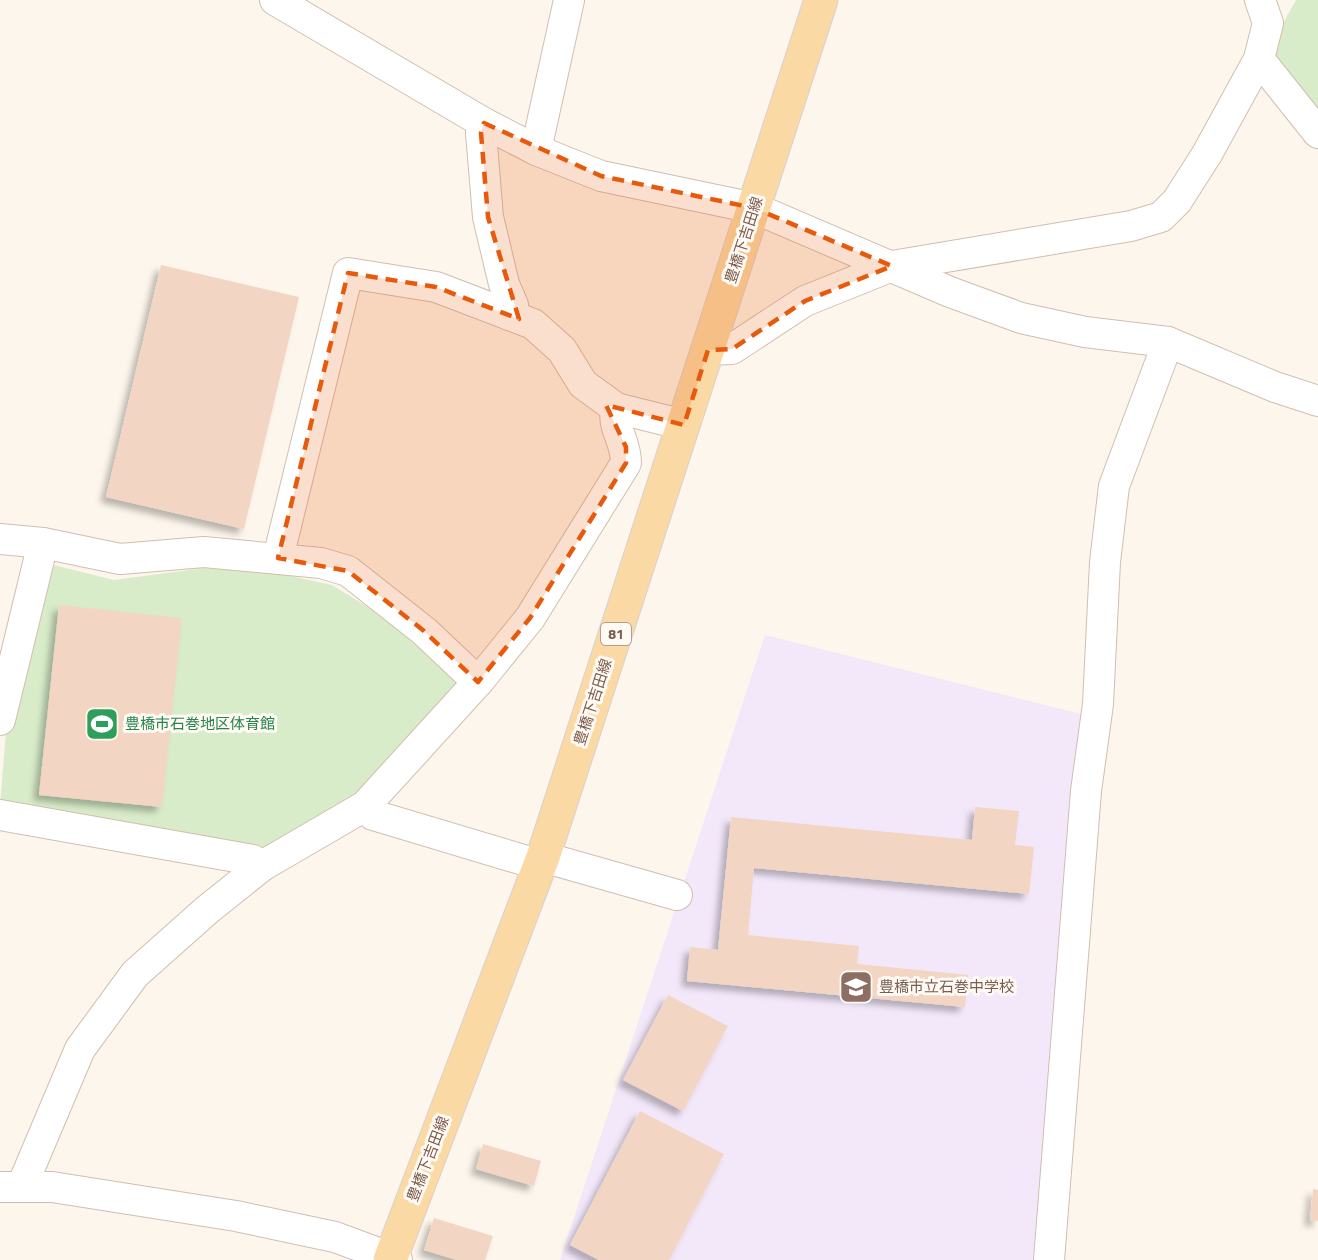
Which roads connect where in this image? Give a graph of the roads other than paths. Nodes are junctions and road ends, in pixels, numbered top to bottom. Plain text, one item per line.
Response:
1 (275, 0) edge
2 (569, 0) edge
3 (821, 0) edge
4 (1260, 0) edge
5 (1259, 59) junction
6 (484, 123) junction
7 (1318, 133) edge
8 (536, 150) junction
9 (754, 208) junction
10 (892, 266) junction
11 (509, 315) junction
12 (1168, 342) junction
13 (708, 350) junction
14 (1318, 400) edge
15 (616, 408) junction
16 (684, 425) junction
17 (0, 539) edge
18 (44, 543) junction
19 (278, 558) junction
20 (478, 682) junction
21 (0, 720) edge
22 (365, 806) junction
23 (0, 815) edge
24 (541, 861) junction
25 (262, 866) junction
26 (677, 895) dead end
27 (11, 1186) edge
28 (392, 1259) edge
29 (1049, 1260) edge

1 - 6 street
2 - 8 street
3 - 9 main road, 豊橋下吉田線 / 81
4 - 5 street
5 - 7 street
5 - 10 street
6 - 8 street
6 - 11 street
8 - 9 street
9 - 10 street
9 - 13 main road, 豊橋下吉田線 / 81
10 - 12 street
10 - 13 street
11 - 15 street
11 - 19 street
12 - 14 street
12 - 29 street
13 - 16 main road, 豊橋下吉田線 / 81
15 - 16 street
15 - 20 street
16 - 24 main road, 豊橋下吉田線 / 81
17 - 18 street
18 - 19 street
18 - 21 street
19 - 20 street
20 - 22 street
22 - 24 street
22 - 25 street
23 - 25 street
24 - 26 street
24 - 28 main road, 豊橋下吉田線 / 81
25 - 27 street
27 - 28 street

